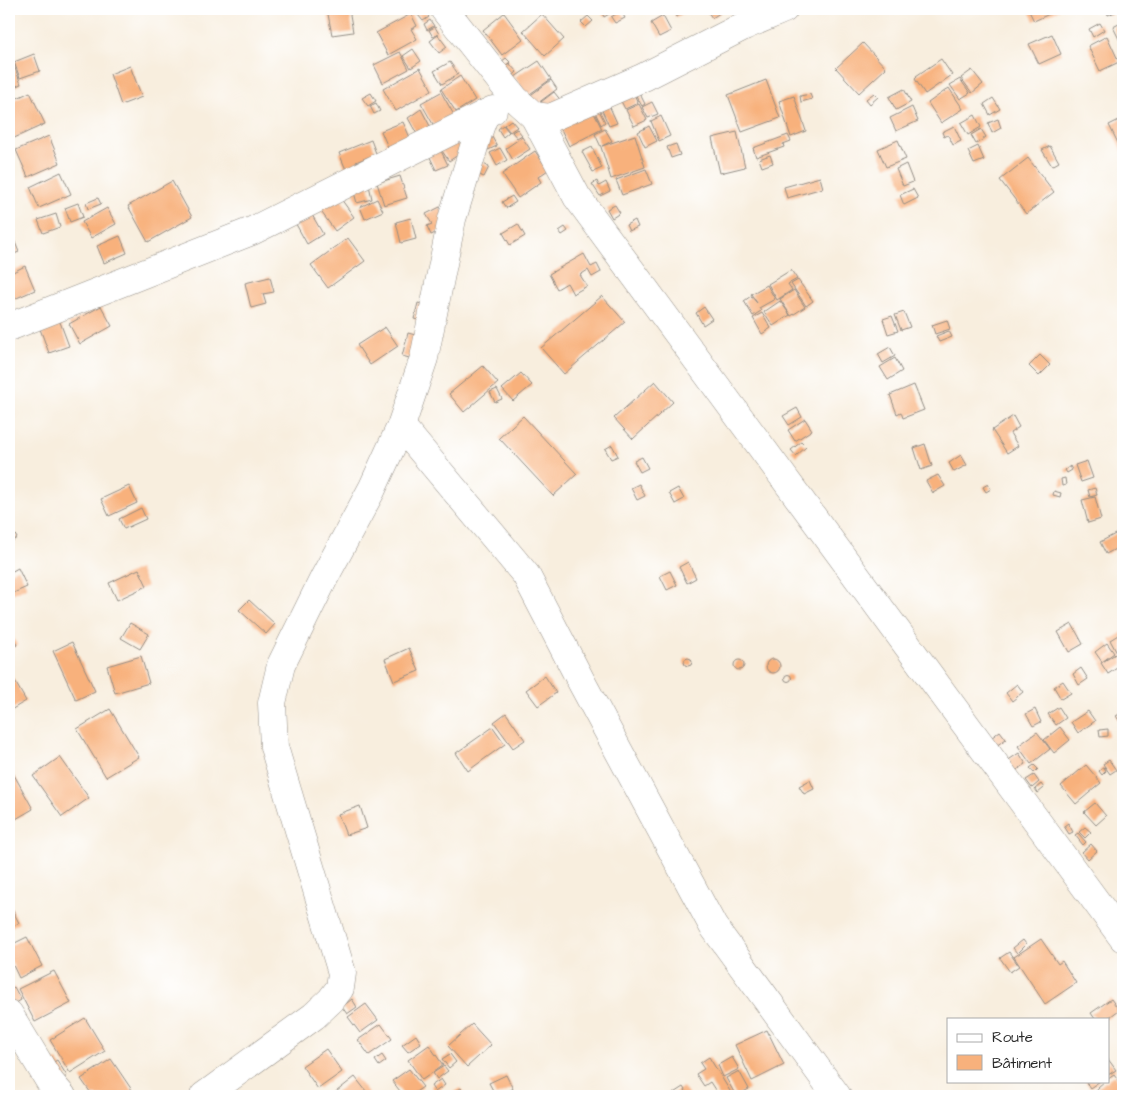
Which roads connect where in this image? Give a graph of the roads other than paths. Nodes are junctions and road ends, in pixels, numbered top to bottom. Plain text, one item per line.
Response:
1 (444, 9) edge
2 (784, 9) edge
3 (525, 108) junction
4 (485, 114) junction
5 (9, 327) edge
6 (401, 426) junction
7 (1123, 938) edge
8 (9, 1014) edge
9 (62, 1096) edge
10 (204, 1096) edge
11 (837, 1096) edge

1 - 3 street
2 - 3 street
3 - 4 street
3 - 7 street
4 - 5 street
4 - 6 street
6 - 10 street
6 - 11 street
8 - 9 street

